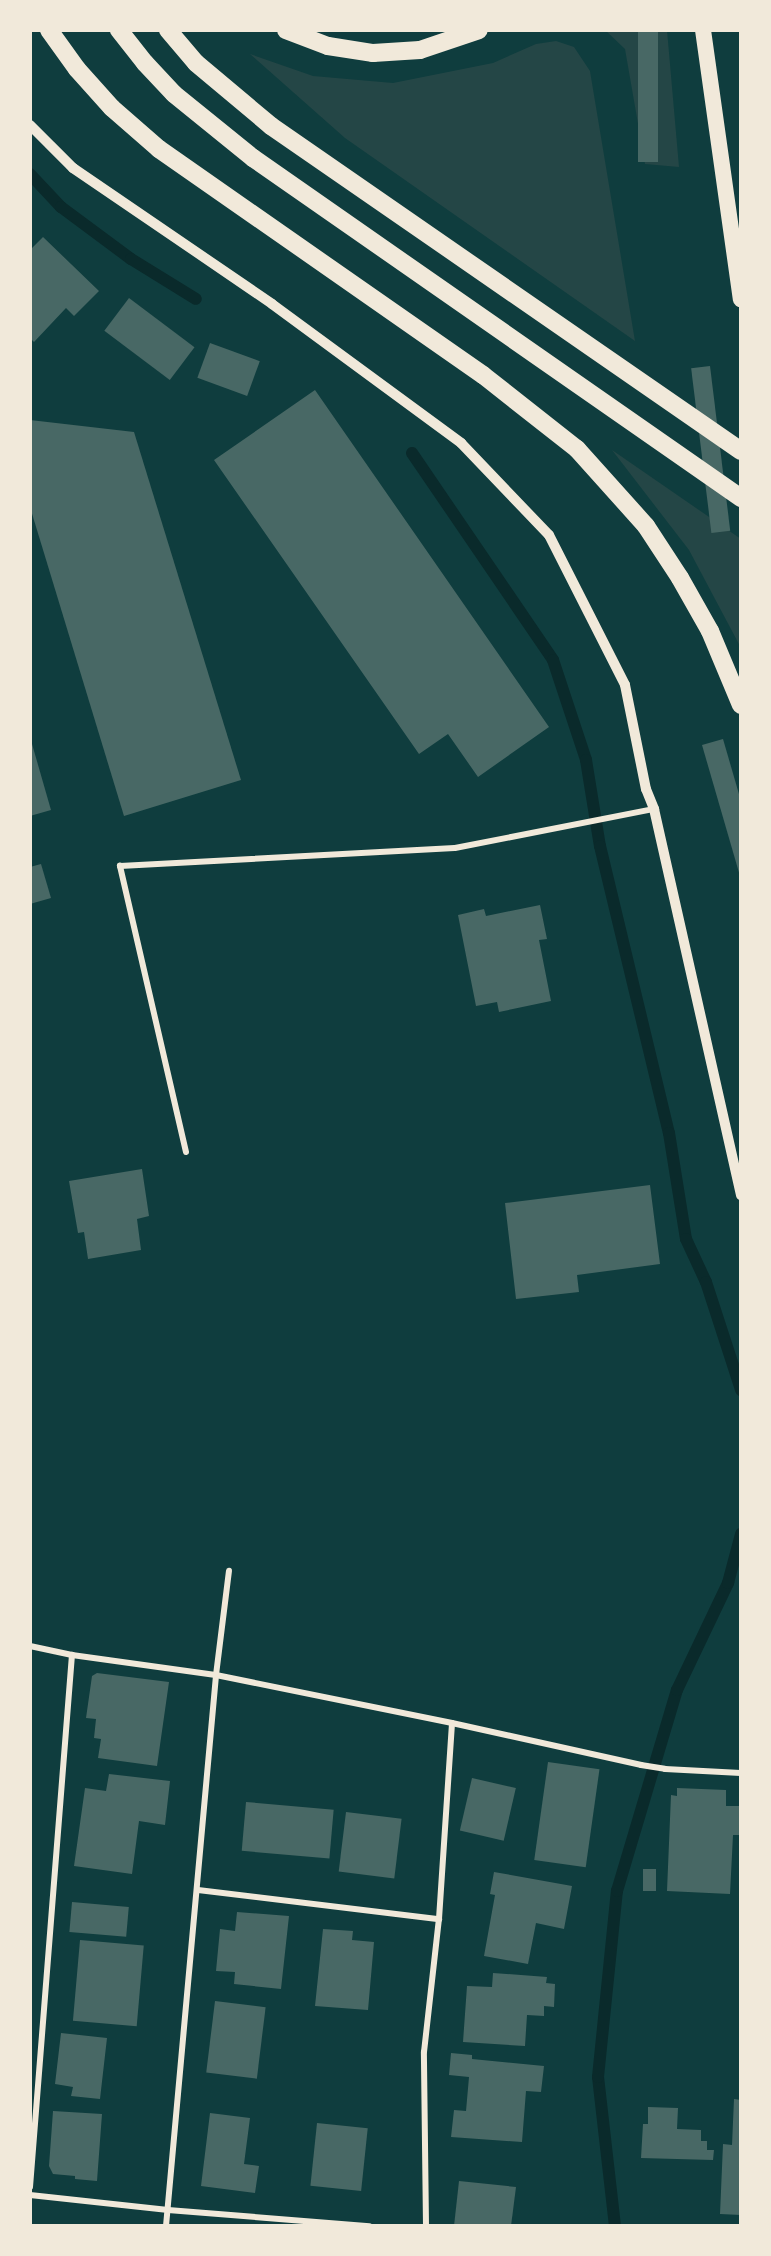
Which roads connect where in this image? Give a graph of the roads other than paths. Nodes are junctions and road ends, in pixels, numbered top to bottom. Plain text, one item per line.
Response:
1 (49, 30) edge
2 (119, 30) edge
3 (168, 30) edge
4 (286, 30) edge
5 (479, 30) edge
6 (704, 30) edge
7 (30, 125) edge
8 (741, 299) edge
9 (741, 451) edge
10 (741, 498) edge
11 (741, 705) edge
12 (654, 809) junction
13 (186, 1152) dead end
14 (741, 1196) edge
15 (229, 1571) dead end
16 (30, 1646) edge
17 (72, 1655) junction
18 (216, 1676) junction
19 (452, 1723) junction
20 (741, 1773) edge
21 (198, 1890) junction
22 (439, 1920) junction
23 (30, 2187) edge
24 (30, 2195) edge
25 (168, 2210) junction
26 (166, 2226) edge
27 (369, 2226) edge
28 (426, 2226) edge

1 - 11 highway
2 - 10 highway
3 - 9 highway
4 - 5 highway
6 - 8 highway
7 - 12 street
12 - 13 street
12 - 14 street
15 - 18 street
16 - 17 street
17 - 18 street
17 - 23 street
18 - 19 street
18 - 21 street
19 - 20 street
19 - 22 street
21 - 22 street
21 - 25 street
22 - 28 street
24 - 25 street
25 - 26 street
25 - 27 street

